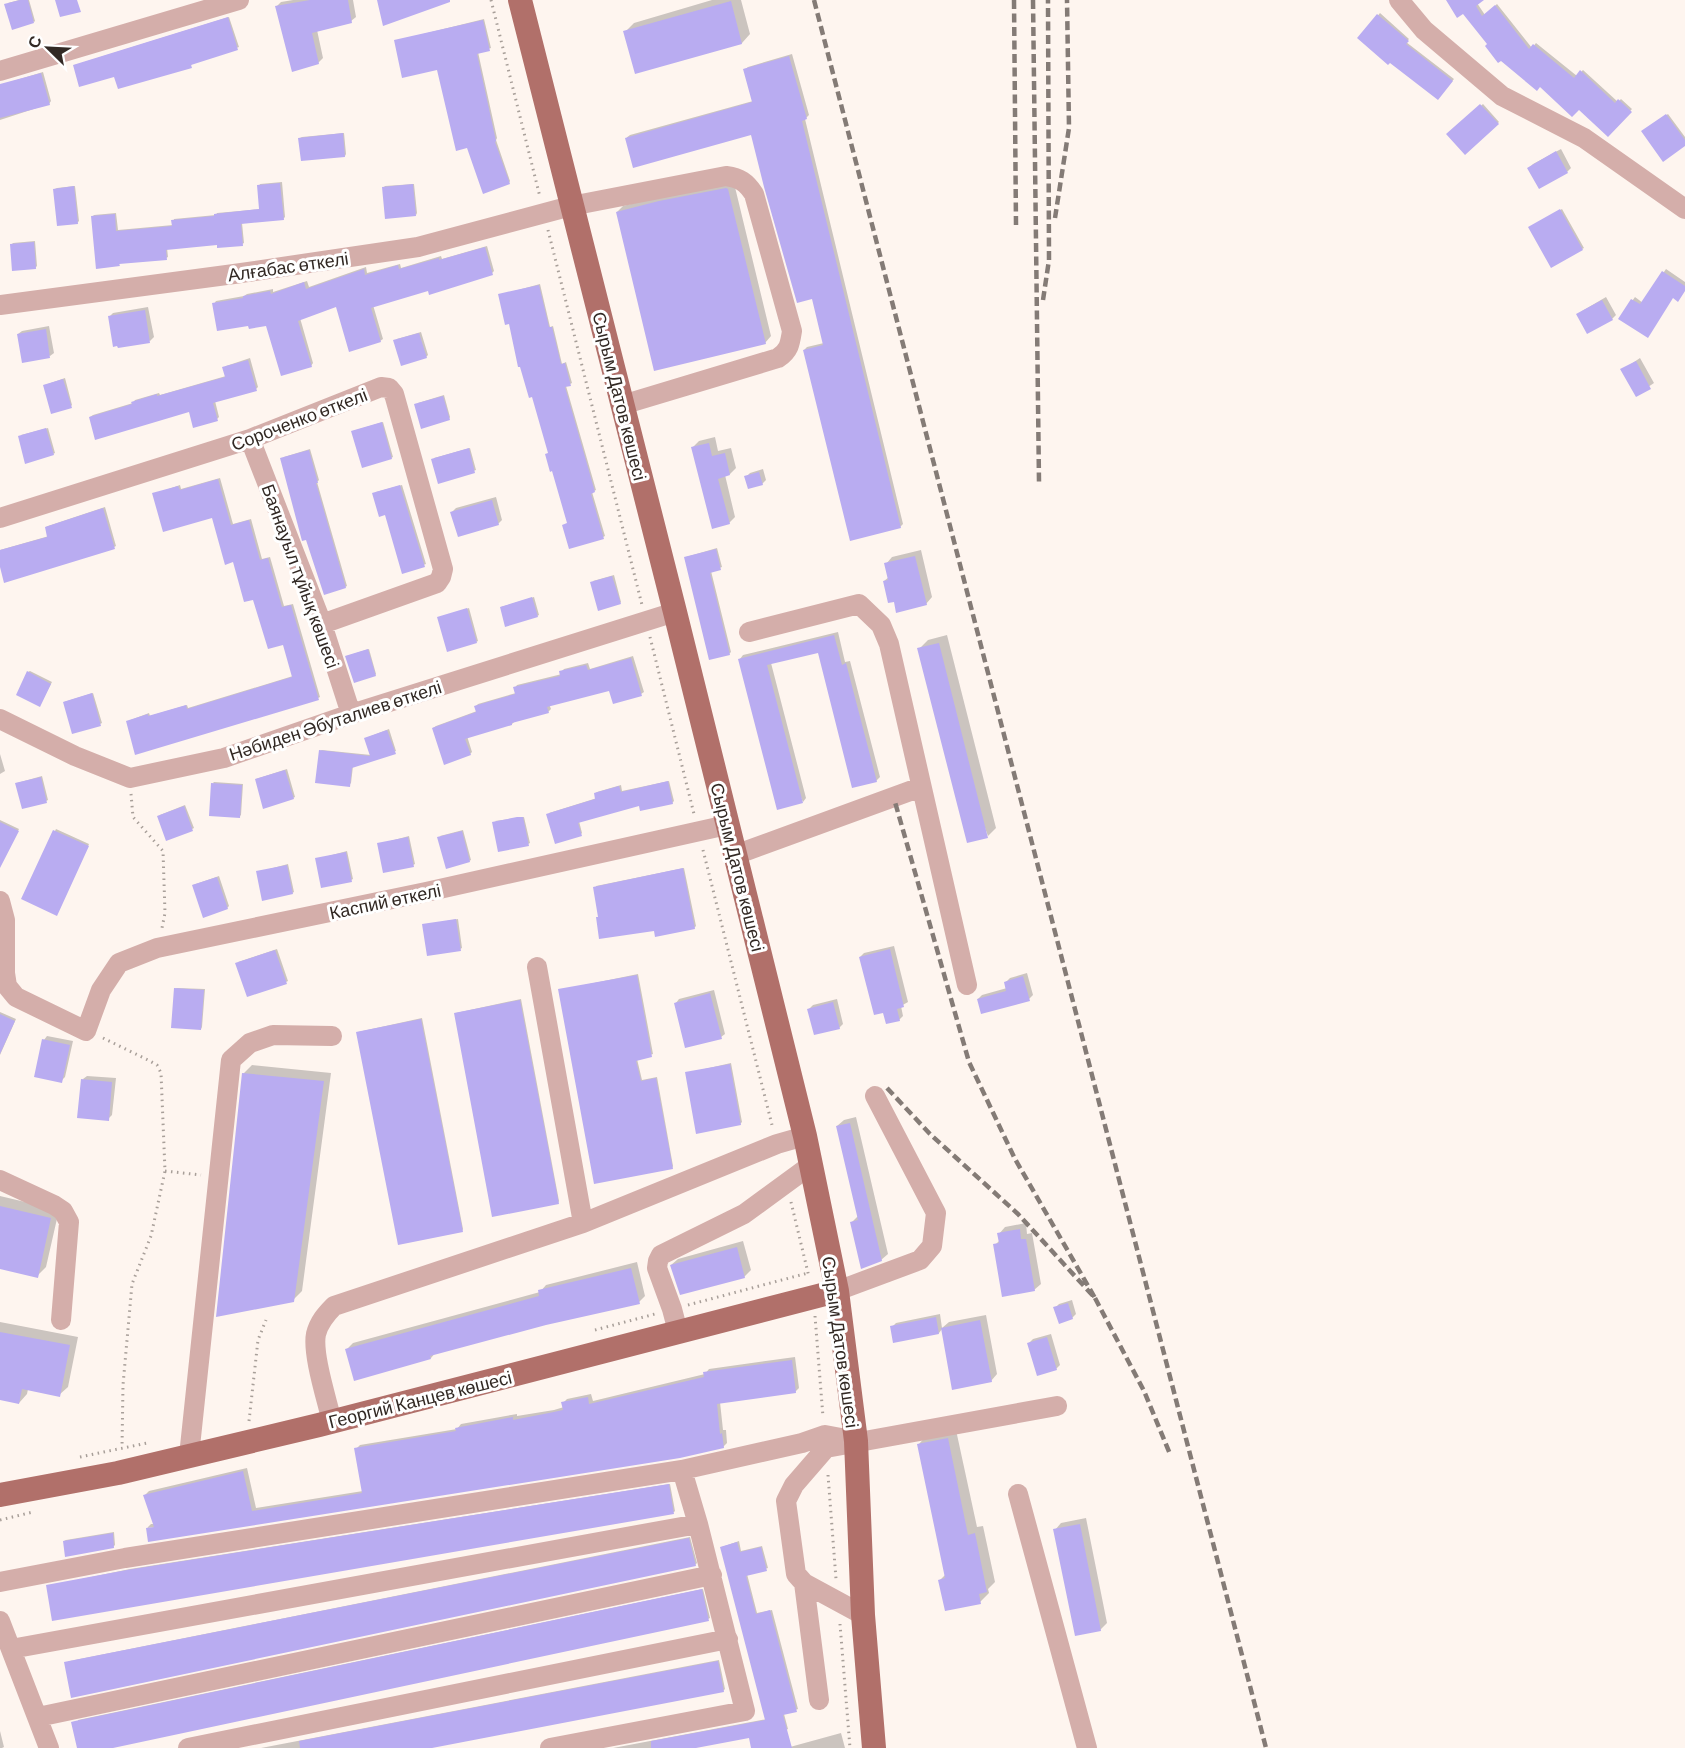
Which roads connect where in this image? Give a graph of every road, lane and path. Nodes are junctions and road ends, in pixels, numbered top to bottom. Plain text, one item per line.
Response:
1 (239, 0) edge
2 (491, 0) edge
3 (520, 0) edge
4 (1399, 0) edge
5 (0, 71) edge
6 (572, 206) junction
7 (1685, 209) edge
8 (544, 213) junction
9 (0, 304) edge
10 (622, 405) junction
11 (250, 439) junction
12 (0, 519) edge
13 (675, 612) junction
14 (646, 621) junction
15 (322, 624) junction
16 (749, 632) dead end
17 (351, 714) junction
18 (0, 719) edge
19 (130, 778) junction
20 (921, 787) junction
21 (727, 825) junction
22 (698, 831) junction
23 (735, 855) junction
24 (0, 901) edge
25 (158, 948) junction
26 (537, 967) dead end
27 (967, 985) dead end
28 (86, 1031) junction
29 (332, 1036) dead end
30 (875, 1096) dead end
31 (805, 1136) junction
32 (777, 1144) junction
33 (811, 1165) junction
34 (165, 1171) junction
35 (218, 1177) junction
36 (0, 1180) edge
37 (786, 1182) junction
38 (583, 1223) junction
39 (808, 1273) junction
40 (837, 1291) junction
41 (814, 1297) junction
42 (61, 1320) dead end
43 (266, 1320) dead end
44 (675, 1321) junction
45 (592, 1331) dead end
46 (1057, 1406) dead end
47 (249, 1421) dead end
48 (332, 1422) junction
49 (825, 1441) junction
50 (856, 1441) junction
51 (156, 1442) dead end
52 (122, 1448) junction
53 (189, 1456) junction
54 (77, 1458) dead end
55 (682, 1470) junction
56 (118, 1473) junction
57 (1018, 1494) dead end
58 (0, 1495) edge
59 (699, 1524) junction
60 (712, 1575) junction
61 (0, 1582) edge
62 (804, 1583) junction
63 (838, 1601) junction
64 (863, 1615) junction
65 (0, 1622) edge
66 (728, 1640) junction
67 (12, 1649) junction
68 (819, 1700) dead end
69 (38, 1717) junction
70 (49, 1748) edge
71 (188, 1748) edge
72 (549, 1748) edge
73 (850, 1748) edge
74 (874, 1748) edge
75 (1087, 1748) edge

1 - 5 street
2 - 8 path
3 - 6 main road, Сырым Датов көшесі
4 - 7 street
6 - 8 street, Алғабас өткелі
6 - 10 main road, Сырым Датов көшесі
6 - 10 street, Алғабас өткелі
8 - 9 street, Алғабас өткелі
8 - 14 path
10 - 13 main road, Сырым Датов көшесі
11 - 12 street, Сороченко өткелі
11 - 15 street, Баянауыл тұйық көшесі
11 - 15 street, Сороченко өткелі
13 - 14 street, Нәбиден Әбуталиев өткелі
13 - 21 main road, Сырым Датов көшесі
14 - 17 street, Нәбиден Әбуталиев өткелі
14 - 22 path
15 - 17 street, Баянауыл тұйық көшесі
16 - 20 street
17 - 19 street, Нәбиден Әбуталиев өткелі
18 - 19 street
19 - 25 path
20 - 23 street
20 - 27 street
21 - 22 street, Каспий өткелі
21 - 23 main road, Сырым Датов көшесі
22 - 25 street, Каспий өткелі
22 - 32 path
23 - 31 main road, Сырым Датов көшесі
24 - 28 street
25 - 28 street, Каспий өткелі
26 - 38 street
28 - 34 path
29 - 35 street
30 - 40 street
31 - 32 street
31 - 33 main road, Сырым Датов көшесі
32 - 38 street
33 - 37 street
33 - 40 main road, Сырым Датов көшесі
34 - 35 path
34 - 52 path
35 - 53 street
36 - 42 street
37 - 39 path
37 - 44 street
38 - 48 street
39 - 41 path
39 - 44 path
40 - 41 main road, Георгий Канцев көшесі
40 - 50 main road, Сырым Датов көшесі
41 - 44 main road, Георгий Канцев көшесі
41 - 49 path
43 - 47 path
44 - 45 path
44 - 48 main road, Георгий Канцев көшесі
46 - 50 street
48 - 53 main road, Георгий Канцев көшесі
49 - 50 street
49 - 55 street
49 - 62 street
49 - 63 path
50 - 64 main road, Сырым Датов көшесі
51 - 52 path
52 - 54 path
52 - 56 path
53 - 56 main road, Георгий Канцев көшесі
55 - 59 street
55 - 61 street
56 - 58 main road, Георгий Канцев көшесі
57 - 75 street
59 - 60 street
59 - 67 street
60 - 66 street
60 - 69 street
62 - 63 street
62 - 68 street
63 - 64 street
63 - 73 path
64 - 74 main road, Сырым Датов көшесі
65 - 67 street
66 - 71 street
66 - 72 street
67 - 69 street
69 - 70 street

